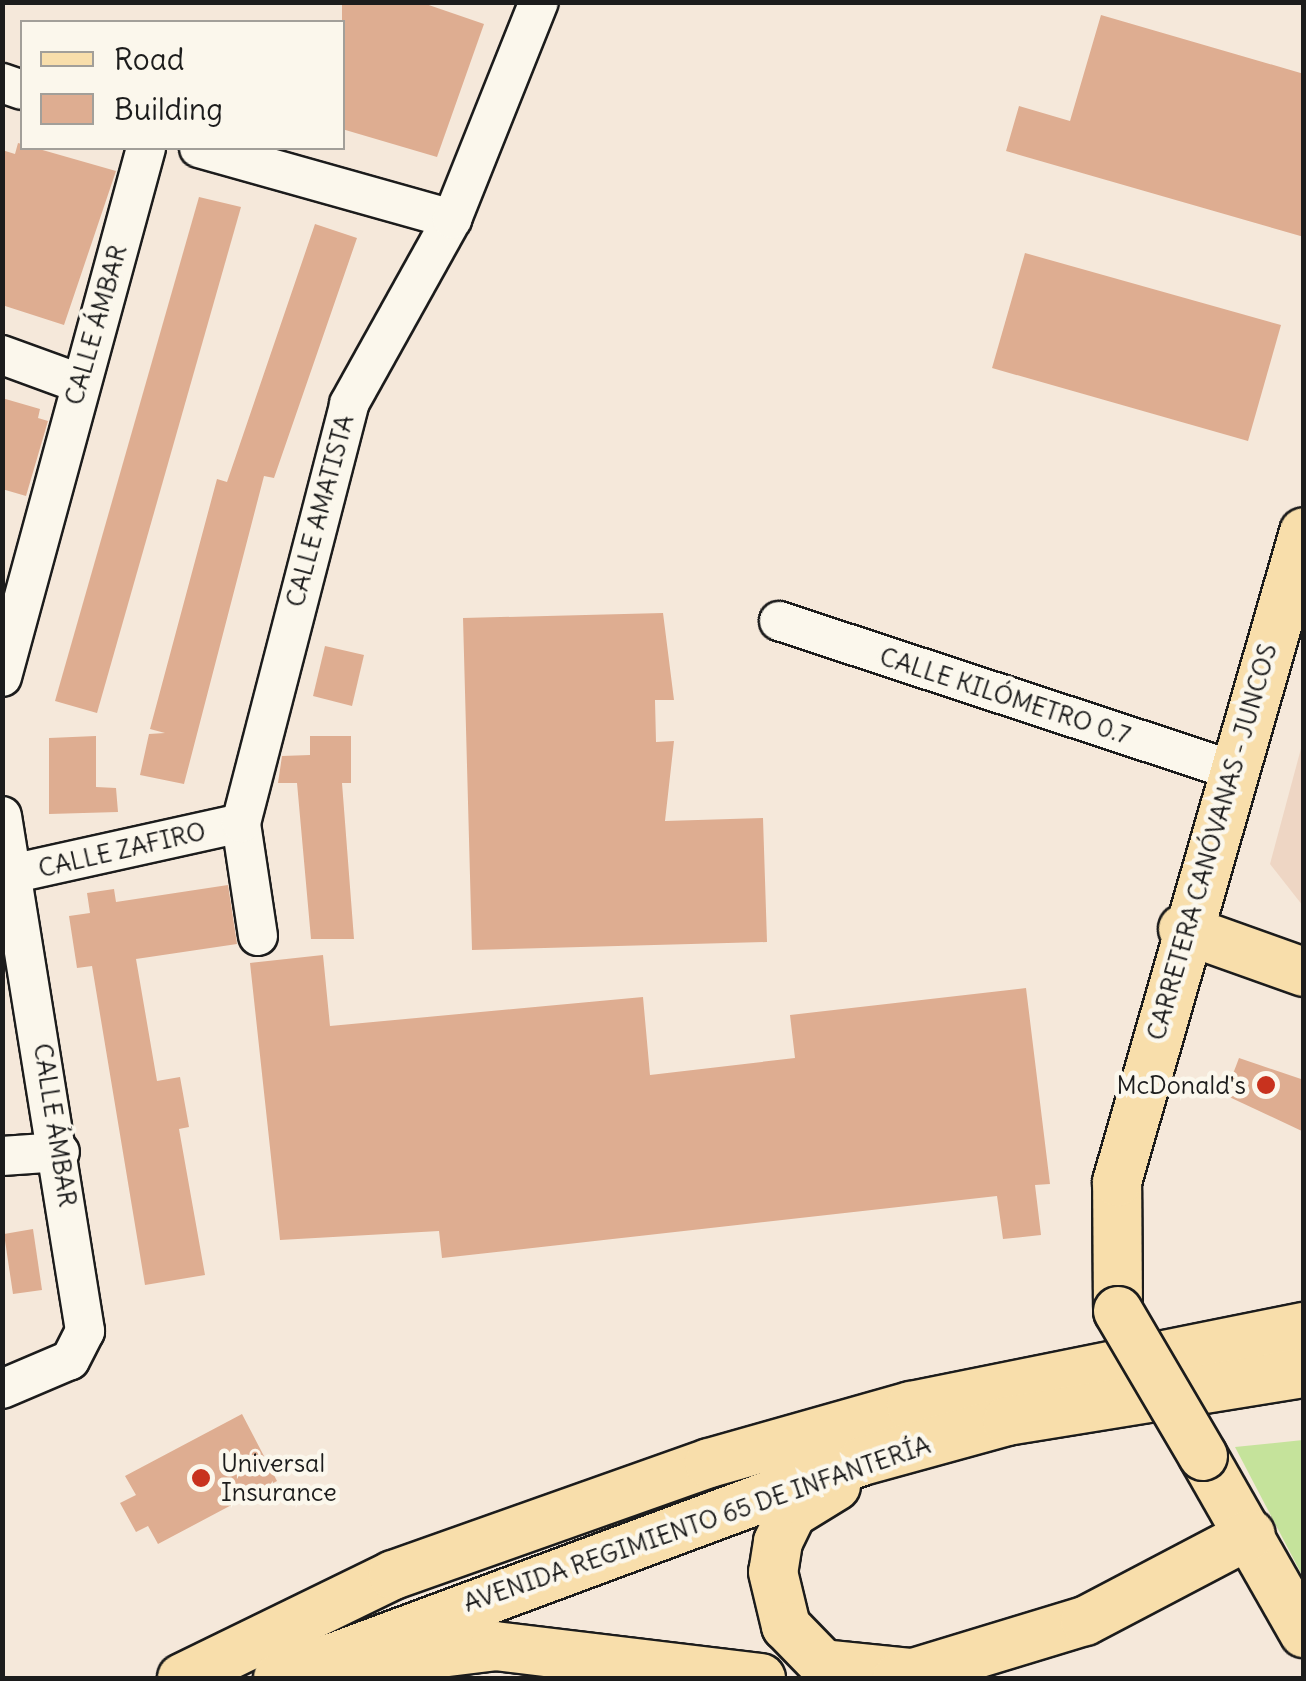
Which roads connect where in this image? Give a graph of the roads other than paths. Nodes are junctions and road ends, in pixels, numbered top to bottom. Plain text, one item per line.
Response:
1 (539, 2) edge
2 (145, 150) edge
3 (206, 150) edge
4 (452, 219) junction
5 (2, 356) edge
6 (78, 383) junction
7 (1304, 532) edge
8 (779, 621) dead end
9 (6, 632) edge
10 (2, 677) edge
11 (1231, 770) junction
12 (2, 816) edge
13 (242, 822) junction
14 (8, 875) edge
15 (1183, 929) junction
16 (258, 936) dead end
17 (1304, 972) edge
18 (60, 1152) junction
19 (2, 1156) edge
20 (1304, 1327) edge
21 (1304, 1373) edge
22 (2, 1388) edge
23 (862, 1461) junction
24 (1251, 1534) junction
25 (1304, 1633) edge
26 (284, 1675) edge
27 (908, 1676) edge
28 (182, 1678) edge
29 (761, 1678) edge

1 - 4 street, CALLE AMATISTA
2 - 6 street, CALLE ÁMBAR
3 - 4 street
4 - 13 street, CALLE AMATISTA
5 - 6 street
6 - 9 street, CALLE ÁMBAR
7 - 11 main road, CARRETERA CANÓVANAS - JUNCOS
8 - 11 street, CALLE KILÓMETRO 0.7
9 - 10 street, CALLE ÁMBAR
11 - 15 main road, CARRETERA CANÓVANAS - JUNCOS
12 - 14 street, CALLE ÁMBAR
13 - 14 street, CALLE ZAFIRO
13 - 16 street, CALLE AMATISTA
14 - 18 street, CALLE ÁMBAR
15 - 17 main road
15 - 24 main road, CARRETERA CANÓVANAS - JUNCOS, bridge
18 - 19 street
18 - 22 street, CALLE ÁMBAR
20 - 28 main road, AVENIDA REGIMIENTO 65 DE INFANTERÍA
21 - 23 main road, AVENIDA REGIMIENTO 65 DE INFANTERÍA
23 - 26 main road, AVENIDA REGIMIENTO 65 DE INFANTERÍA
23 - 27 main road
24 - 25 main road, CARRETERA CANÓVANAS - JUNCOS
24 - 27 main road
26 - 29 main road

